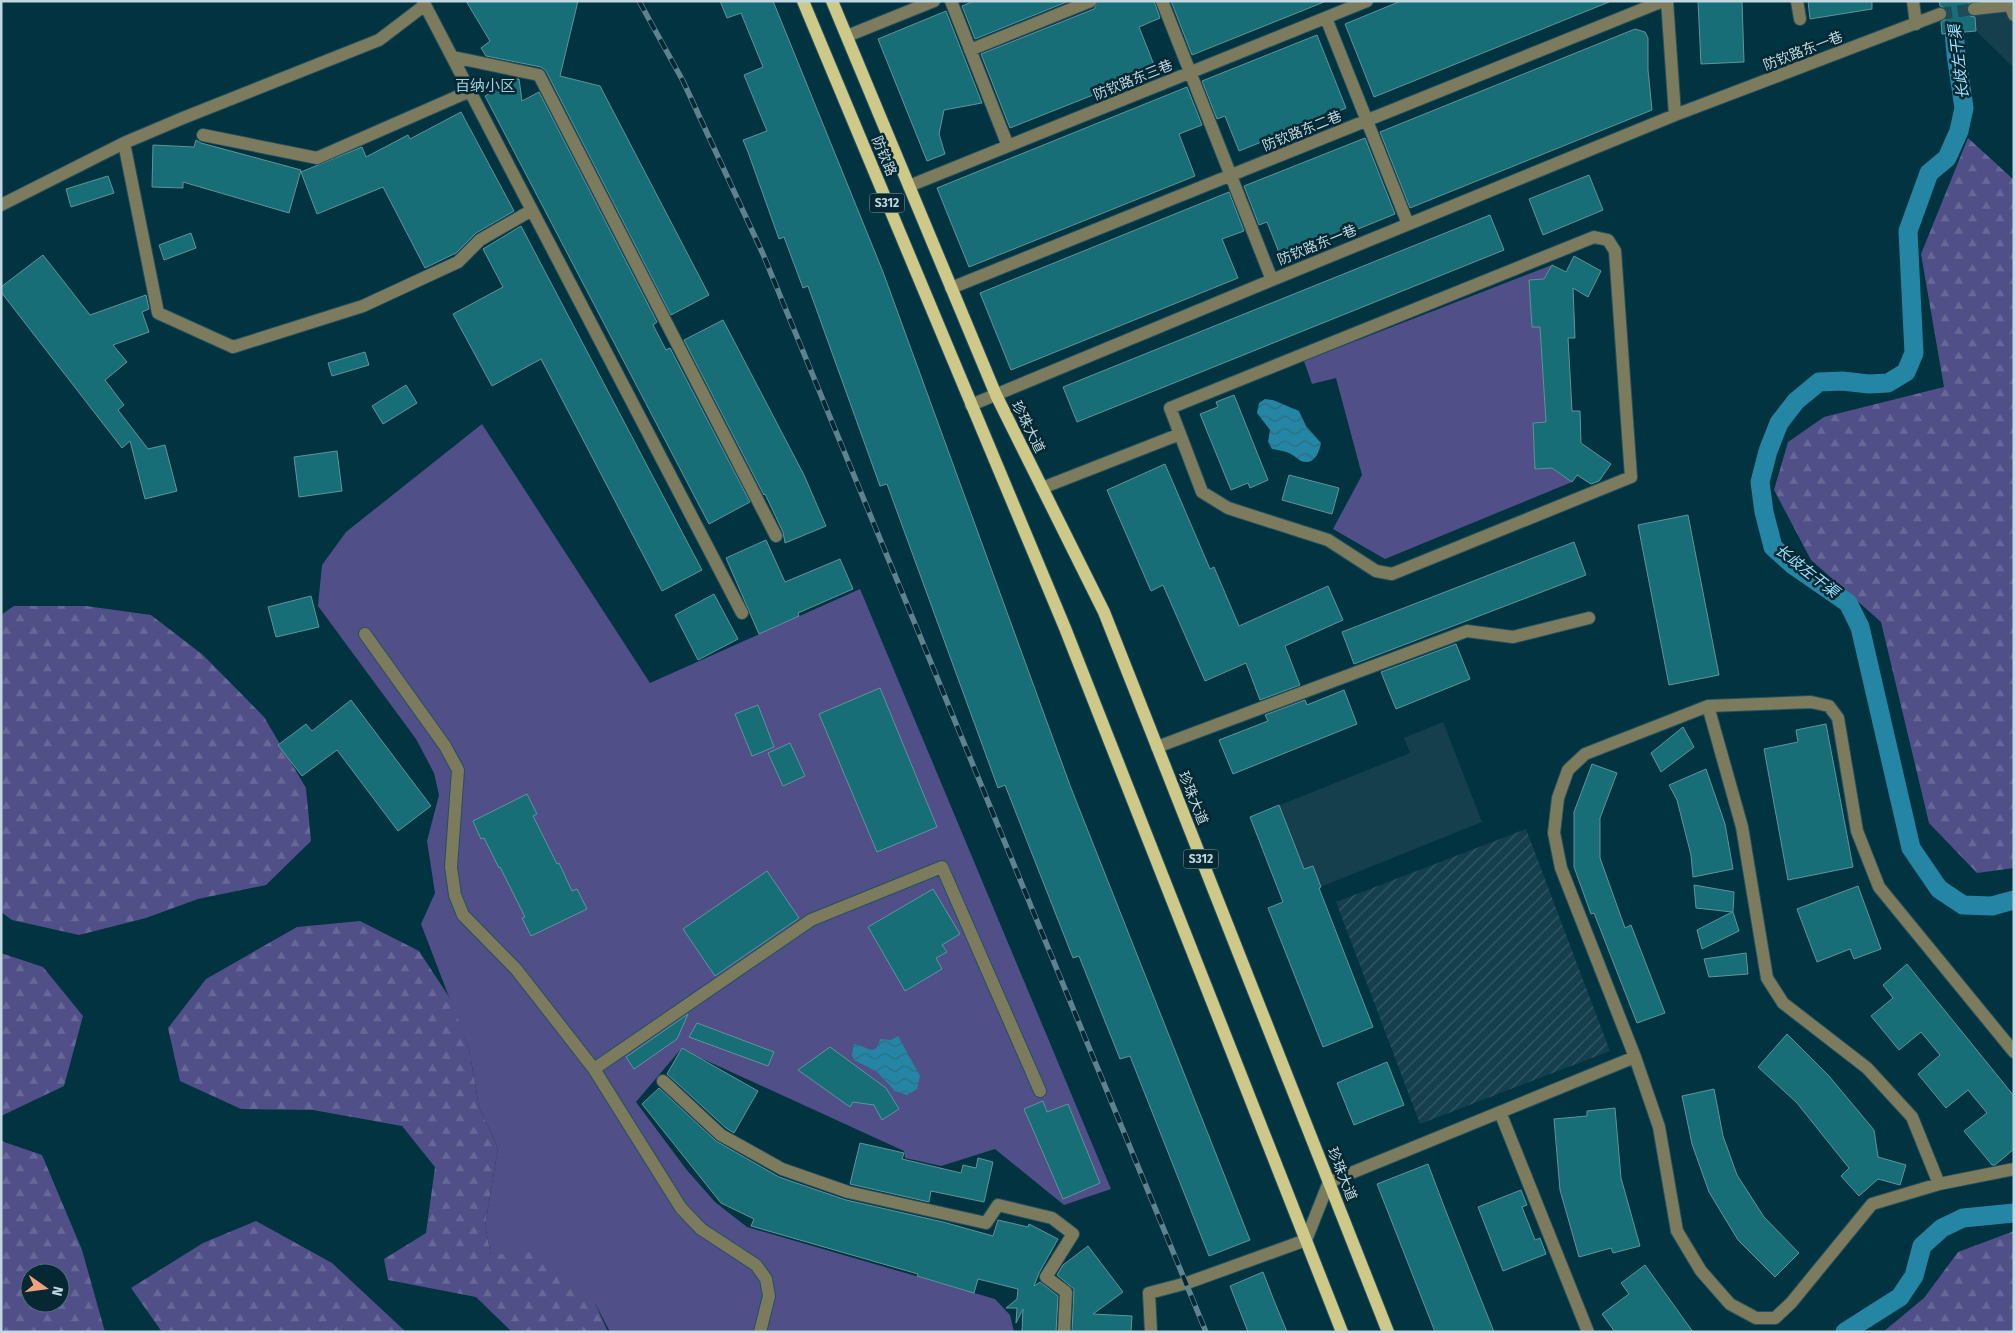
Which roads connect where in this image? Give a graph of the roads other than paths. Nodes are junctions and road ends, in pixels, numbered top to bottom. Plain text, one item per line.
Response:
1 (803, 1) edge
2 (832, 1) edge
3 (934, 1) edge
4 (951, 1) edge
5 (1091, 1) edge
6 (1162, 1) edge
7 (1367, 1) edge
8 (1663, 1) edge
9 (1667, 1) edge
10 (1797, 1) edge
11 (1913, 1) edge
12 (424, 3) edge
13 (2012, 8) edge
14 (1974, 9) tunnel mouth
15 (1940, 14) tunnel mouth
16 (1326, 18) junction
17 (1800, 20) dead end
18 (1916, 24) junction
19 (847, 36) junction
20 (970, 50) junction
21 (452, 57) junction
22 (1190, 73) junction
23 (470, 91) junction
24 (1675, 115) junction
25 (1367, 120) junction
26 (203, 135) dead end
27 (124, 143) junction
28 (1008, 146) junction
29 (1230, 176) junction
30 (909, 186) junction
31 (1, 205) edge
32 (532, 210) junction
33 (1408, 224) junction
34 (1272, 280) junction
35 (952, 288) junction
36 (996, 395) junction
37 (971, 406) junction
38 (1180, 434) junction
39 (1042, 488) junction
40 (776, 536) dead end
41 (742, 614) dead end
42 (1589, 618) dead end
43 (364, 634) dead end
44 (1708, 706) junction
45 (1157, 747) junction
46 (2014, 1052) edge
47 (1635, 1058) junction
48 (594, 1069) junction
49 (663, 1081) dead end
50 (1040, 1091) dead end
51 (1500, 1112) junction
52 (2014, 1169) edge
53 (1329, 1182) junction
54 (1939, 1184) junction
55 (1306, 1240) junction
56 (760, 1332) edge
57 (1064, 1332) edge
58 (1151, 1332) edge
59 (1342, 1332) edge
60 (1388, 1332) edge
61 (1588, 1332) edge

1 - 37 main road, 防钦路 / S312
2 - 19 main road, 防钦路 / S312
3 - 19 street
4 - 20 street
5 - 20 street
6 - 22 street
7 - 16 street, 防钦路东三巷
8 - 25 street, 防钦路东二巷
9 - 24 street
10 - 17 street
11 - 18 street
12 - 21 street
12 - 27 street
13 - 14 street
15 - 18 street, 防钦路东一巷
16 - 22 street, 防钦路东三巷
16 - 25 street
18 - 24 street, 防钦路东一巷
19 - 30 main road, 防钦路 / S312
20 - 28 street
21 - 23 street
21 - 40 street
22 - 28 street, 防钦路东三巷
22 - 29 street
23 - 26 street
23 - 32 street
24 - 33 street, 防钦路东一巷
25 - 29 street, 防钦路东二巷
25 - 33 street
27 - 31 street
27 - 32 street
28 - 30 street, 防钦路东三巷
29 - 34 street
29 - 35 street, 防钦路东二巷
30 - 35 main road, 防钦路 / S312
32 - 41 street
33 - 34 street, 防钦路东一巷
34 - 36 street, 防钦路东一巷
35 - 36 main road, 防钦路 / S312
36 - 37 street, 防钦路东一巷
36 - 39 main road, 珍珠大道 / S312
37 - 55 main road, S312
38 - 38 street
38 - 39 street
39 - 45 main road, 珍珠大道 / S312
42 - 45 street
43 - 48 street
44 - 46 street
44 - 47 street
44 - 54 street
45 - 53 main road, 珍珠大道 / S312
47 - 51 street
47 - 54 street
48 - 50 street
48 - 56 street
49 - 57 street
51 - 53 street
51 - 61 street
52 - 54 street
53 - 55 street
53 - 60 main road, 珍珠大道 / S312
55 - 58 street
55 - 59 main road, S312

